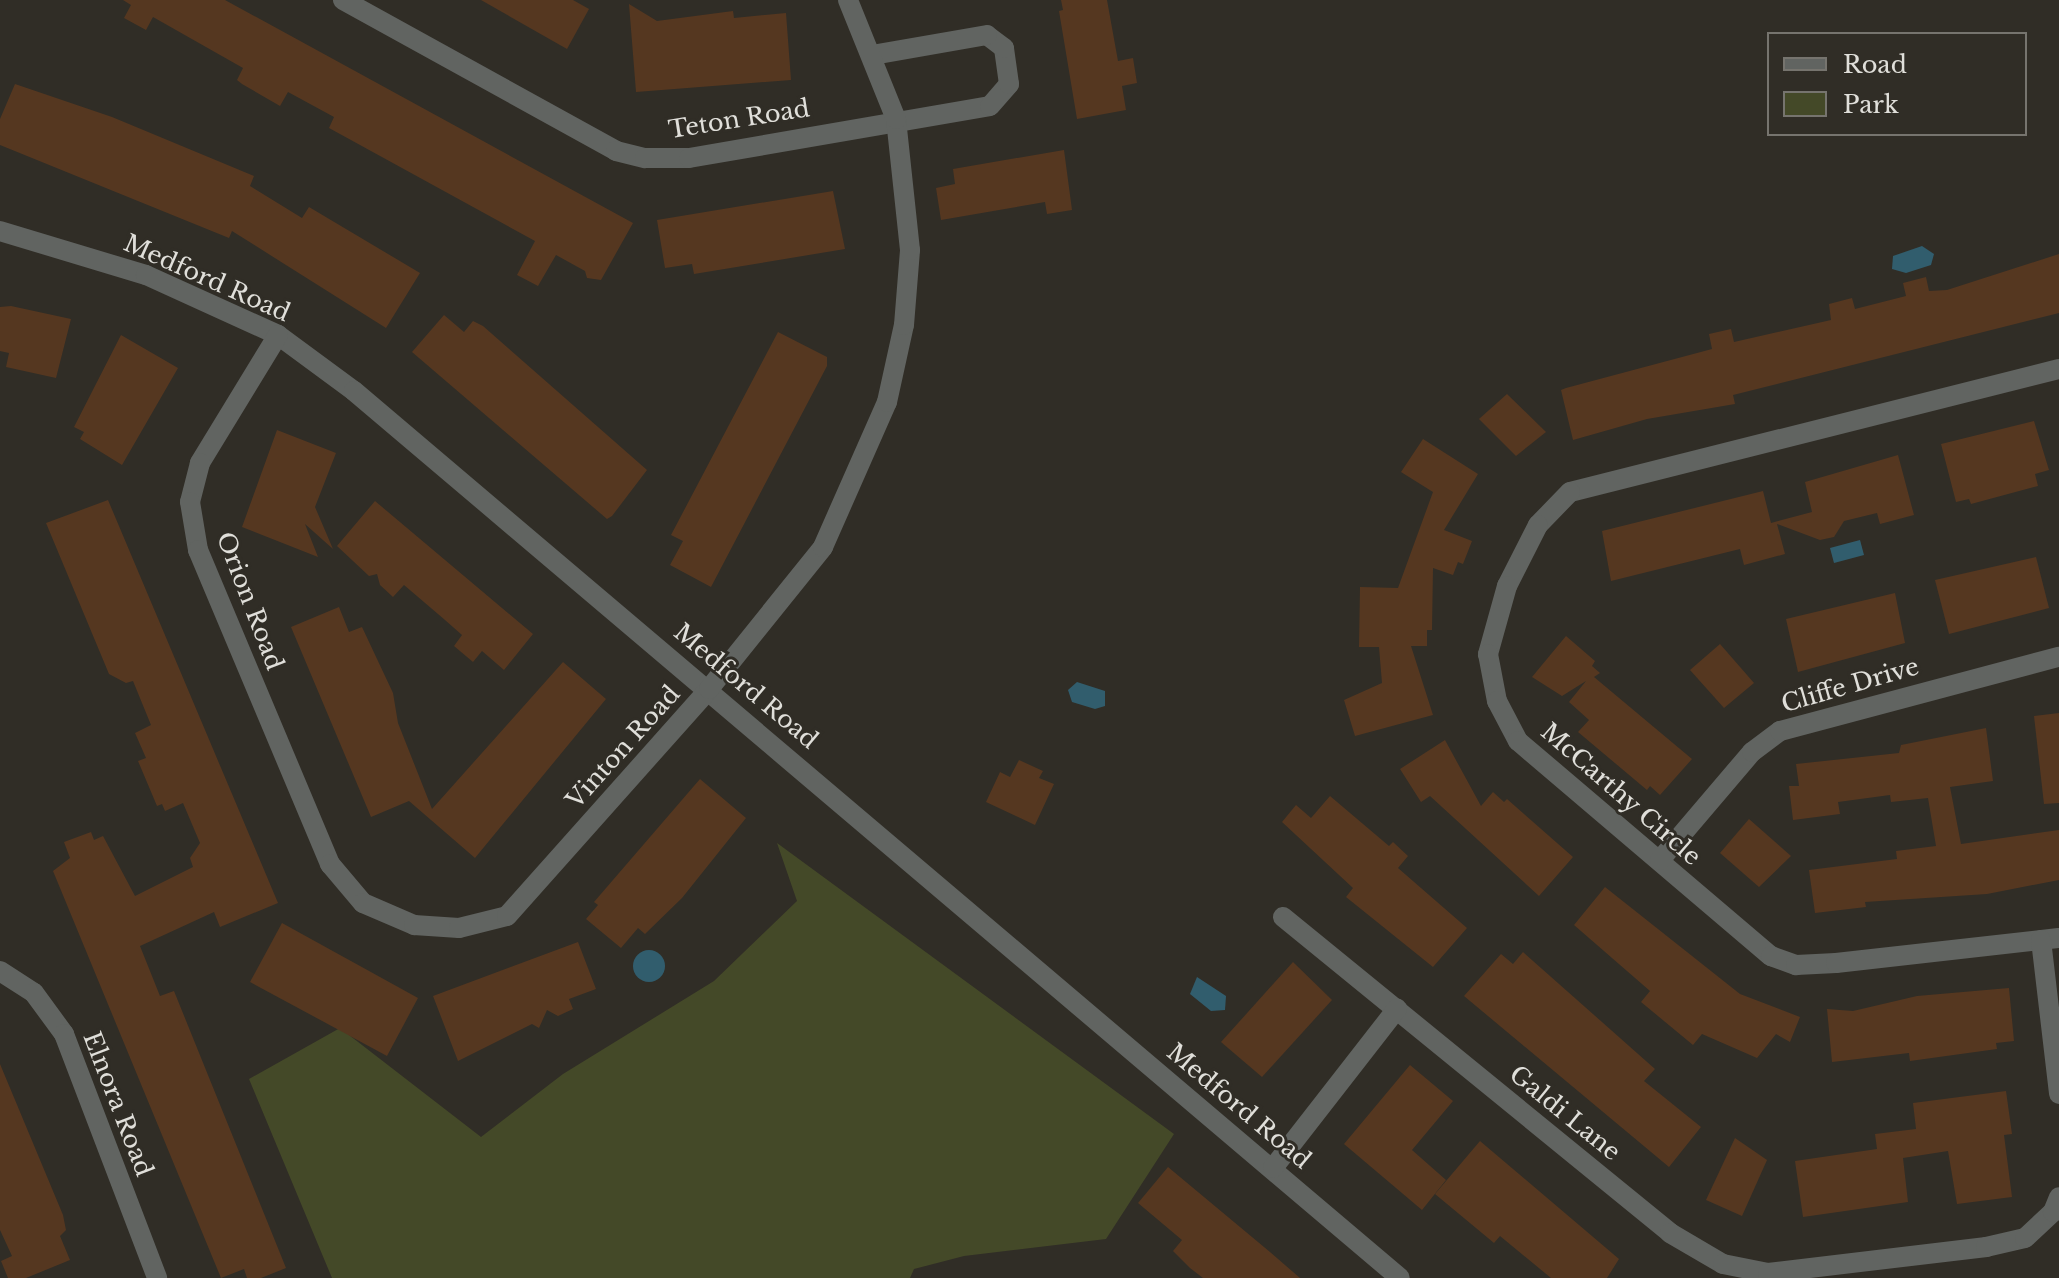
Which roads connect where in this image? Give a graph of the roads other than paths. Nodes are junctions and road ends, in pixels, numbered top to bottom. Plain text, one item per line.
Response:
1 (343, 0) edge
2 (848, 0) edge
3 (872, 55) junction
4 (896, 119) junction
5 (0, 231) edge
6 (278, 335) junction
7 (2059, 369) edge
8 (2059, 657) edge
9 (709, 689) junction
10 (1660, 860) junction
11 (350, 887) joint
12 (1283, 917) dead end
13 (2050, 939) edge
14 (0, 971) edge
15 (1397, 1009) junction
16 (2059, 1094) edge
17 (1273, 1168) junction
18 (2059, 1197) edge
19 (1846, 1272) edge
20 (157, 1278) edge
21 (1400, 1278) edge

1 - 4 street, Teton Road
2 - 3 street, Vinton Road
3 - 4 street, Vinton Road
3 - 4 street, Teton Road
4 - 9 street, Vinton Road
5 - 6 street, Medford Road
6 - 9 street, Medford Road
6 - 11 street, Orion Road
7 - 10 street, McCarthy Circle
8 - 10 street, Cliffe Drive
9 - 11 street, Vinton Road
9 - 17 street, Medford Road
10 - 13 street, McCarthy Circle
12 - 15 street, Galdi Lane
13 - 16 street
14 - 20 street, Elnora Road
15 - 17 street
15 - 19 street, Galdi Lane
17 - 21 street, Medford Road
18 - 19 street, Galdi Lane

